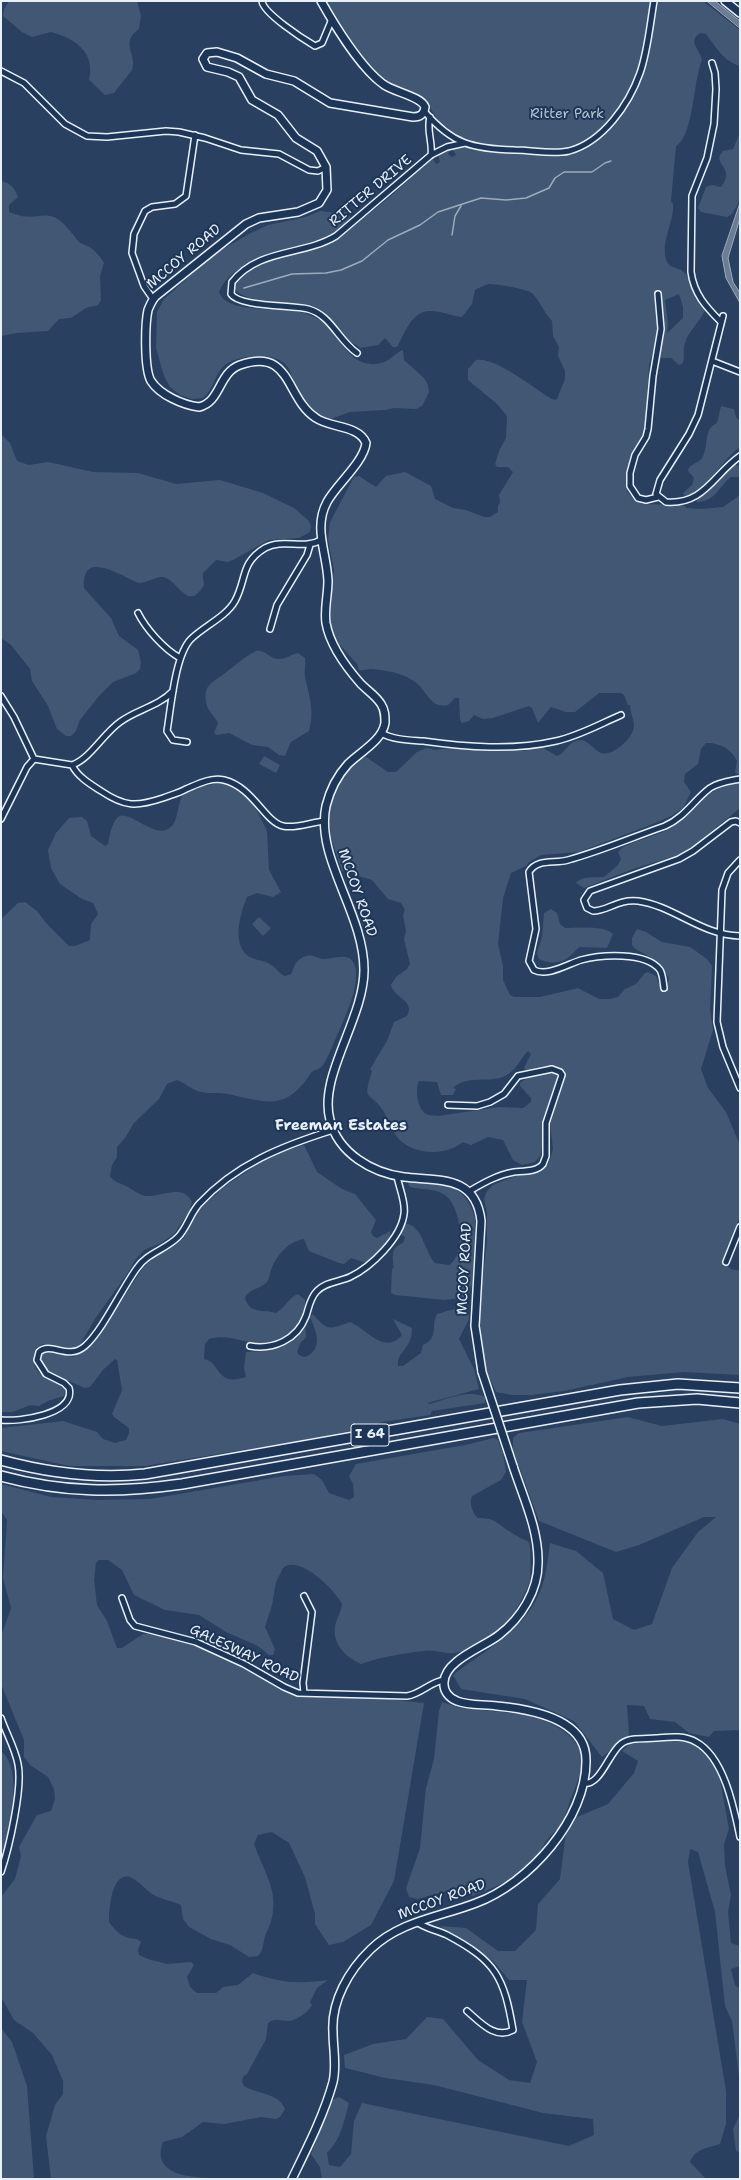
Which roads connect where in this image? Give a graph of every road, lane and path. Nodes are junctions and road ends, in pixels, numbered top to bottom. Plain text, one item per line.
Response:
1 (262, 1) edge
2 (321, 1) edge
3 (654, 1) edge
4 (725, 1) edge
5 (740, 13) edge
6 (332, 19) junction
7 (712, 63) dead end
8 (1, 70) edge
9 (424, 111) junction
10 (430, 117) junction
11 (195, 135) junction
12 (465, 143) junction
13 (431, 155) junction
14 (326, 168) junction
15 (658, 294) dead end
16 (153, 299) junction
17 (723, 316) dead end
18 (721, 322) junction
19 (357, 353) dead end
20 (712, 361) junction
21 (740, 372) edge
22 (740, 456) edge
23 (658, 497) junction
24 (321, 540) junction
25 (310, 545) junction
26 (138, 613) dead end
27 (270, 629) dead end
28 (180, 658) junction
29 (173, 691) junction
30 (1, 696) edge
31 (621, 715) dead end
32 (381, 733) junction
33 (187, 742) dead end
34 (34, 759) junction
35 (72, 765) junction
36 (740, 778) edge
37 (1, 819) edge
38 (325, 821) junction
39 (740, 823) edge
40 (740, 860) edge
41 (720, 935) junction
42 (740, 936) edge
43 (664, 988) dead end
44 (740, 1088) edge
45 (448, 1105) dead end
46 (333, 1130) junction
47 (397, 1176) junction
48 (468, 1192) junction
49 (740, 1228) edge
50 (726, 1262) dead end
51 (250, 1346) dead end
52 (740, 1388) edge
53 (715, 1400) junction
54 (740, 1403) edge
55 (740, 1407) edge
56 (1, 1420) edge
57 (1, 1460) edge
58 (1, 1476) edge
59 (304, 1596) dead end
60 (122, 1598) dead end
61 (444, 1680) junction
62 (304, 1693) junction
63 (1, 1718) edge
64 (583, 1783) junction
65 (740, 1837) edge
66 (1, 1872) edge
67 (417, 1922) junction
68 (467, 2011) dead end
69 (292, 2179) edge

1 - 6 street
2 - 6 street
3 - 12 street
4 - 5 street
6 - 9 street
7 - 18 street
8 - 11 street
9 - 10 street
9 - 14 street, MCCOY ROAD
10 - 12 street
10 - 13 street, RITTER DRIVE
11 - 14 street
11 - 16 street
12 - 13 street, RITTER DRIVE
13 - 19 street, RITTER DRIVE
14 - 16 street, MCCOY ROAD
15 - 23 street
16 - 24 street, MCCOY ROAD
17 - 18 street
18 - 20 street
20 - 21 street
20 - 23 street
22 - 23 street
24 - 25 street
24 - 32 street, MCCOY ROAD
25 - 27 street
25 - 28 street
26 - 28 street
28 - 29 street
29 - 33 street
29 - 35 street
30 - 34 street
31 - 32 street
32 - 38 street, MCCOY ROAD
34 - 35 street
34 - 37 street
35 - 38 street
36 - 43 street
38 - 46 street, MCCOY ROAD
39 - 41 street
40 - 41 street
41 - 42 street
41 - 44 street
45 - 48 street
46 - 47 street, MCCOY ROAD
46 - 56 street
47 - 48 street, MCCOY ROAD
47 - 51 street
48 - 61 street, MCCOY ROAD, bridge
49 - 50 street
52 - 57 highway, I 64
53 - 54 highway, I 64
53 - 55 highway
53 - 58 highway, I 64
59 - 62 street
60 - 62 street, GALESWAY ROAD
61 - 62 street, GALESWAY ROAD
61 - 64 street, MCCOY ROAD
63 - 66 street
64 - 65 street
64 - 67 street, MCCOY ROAD
67 - 68 street
67 - 69 street, MCCOY ROAD

